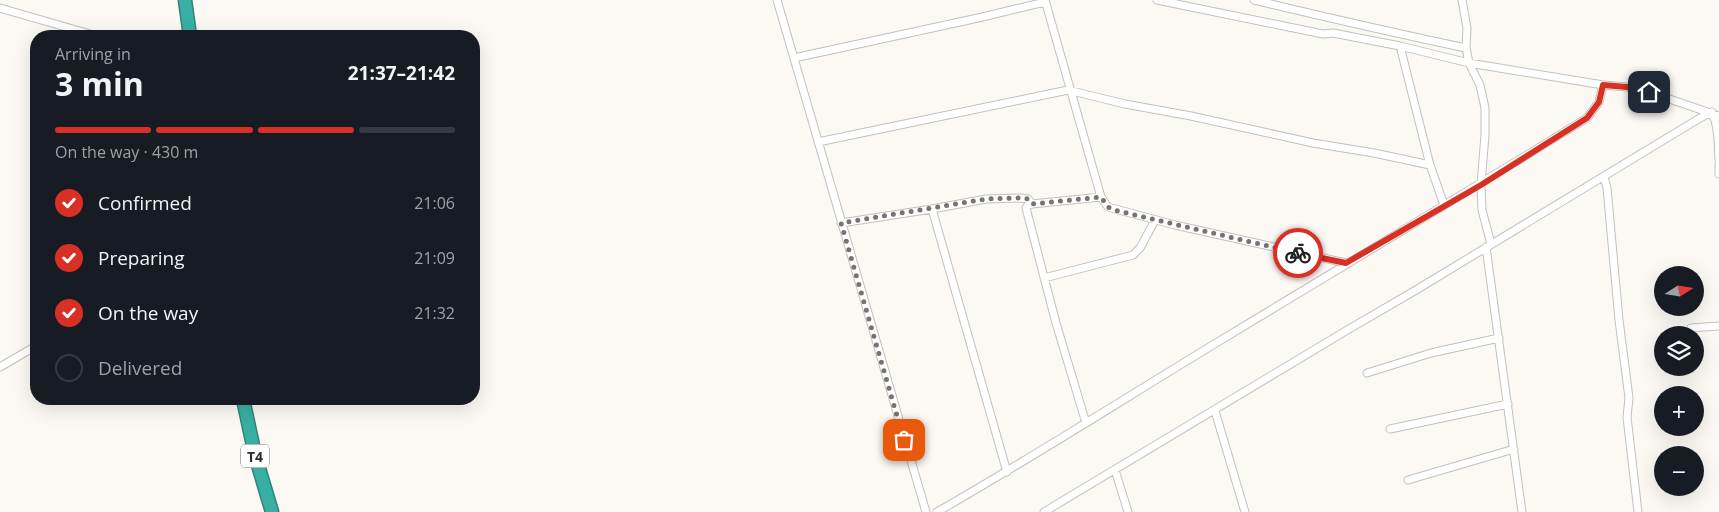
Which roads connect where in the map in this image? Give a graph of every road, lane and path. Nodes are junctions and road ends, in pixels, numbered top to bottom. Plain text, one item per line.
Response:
1 (185, 0) edge
2 (777, 0) edge
3 (1157, 0) edge
4 (1254, 0) edge
5 (1462, 0) edge
6 (1045, 1) edge
7 (0, 8) edge
8 (76, 30) edge
9 (189, 30) edge
10 (1400, 46) junction
11 (1466, 48) junction
12 (794, 58) junction
13 (1469, 62) junction
14 (1603, 85) junction
15 (1071, 91) junction
16 (1715, 114) edge
17 (818, 142) junction
18 (1719, 160) edge
19 (1430, 165) junction
20 (1719, 165) edge
21 (1719, 174) edge
22 (1604, 177) junction
23 (1481, 185) junction
24 (1101, 197) junction
25 (1032, 204) junction
26 (1444, 205) junction
27 (932, 209) junction
28 (1155, 220) junction
29 (841, 223) junction
30 (1488, 245) junction
31 (1346, 263) junction
32 (1044, 278) junction
33 (1719, 326) edge
34 (1704, 327) edge
35 (1499, 338) junction
36 (30, 350) edge
37 (0, 367) edge
38 (1367, 373) dead end
39 (1508, 404) junction
40 (244, 405) edge
41 (1215, 411) junction
42 (1086, 423) junction
43 (1390, 429) dead end
44 (1514, 449) junction
45 (1115, 470) junction
46 (1007, 472) junction
47 (1408, 480) dead end
48 (272, 512) edge
49 (926, 512) edge
50 (937, 512) edge
51 (1044, 512) edge
52 (1128, 512) edge
53 (1245, 512) edge
54 (1522, 512) edge
55 (1638, 512) edge

1 - 9 highway
2 - 12 street
3 - 10 street
4 - 11 street
5 - 11 street
6 - 12 street
6 - 15 street
7 - 8 street
10 - 13 street
10 - 19 street
11 - 13 street
12 - 17 street
13 - 14 street
13 - 23 street
14 - 16 street
14 - 23 street
15 - 17 street
15 - 19 street
15 - 24 street
16 - 18 street
16 - 22 street
17 - 29 street
19 - 26 street
20 - 21 street
22 - 30 street
22 - 55 street
23 - 26 street
23 - 30 street
24 - 25 street
24 - 28 street
25 - 27 street
25 - 32 street
26 - 31 street
27 - 29 street
27 - 46 street
28 - 31 street
28 - 32 street
29 - 49 street
30 - 35 street
30 - 41 street
31 - 42 street
32 - 42 street
33 - 34 street
35 - 38 street
35 - 39 street
36 - 37 street
39 - 43 street
39 - 44 street
40 - 48 highway, T4
41 - 45 street
41 - 53 street
42 - 46 street
44 - 47 street
44 - 54 street
45 - 51 street
45 - 52 street
46 - 50 street

